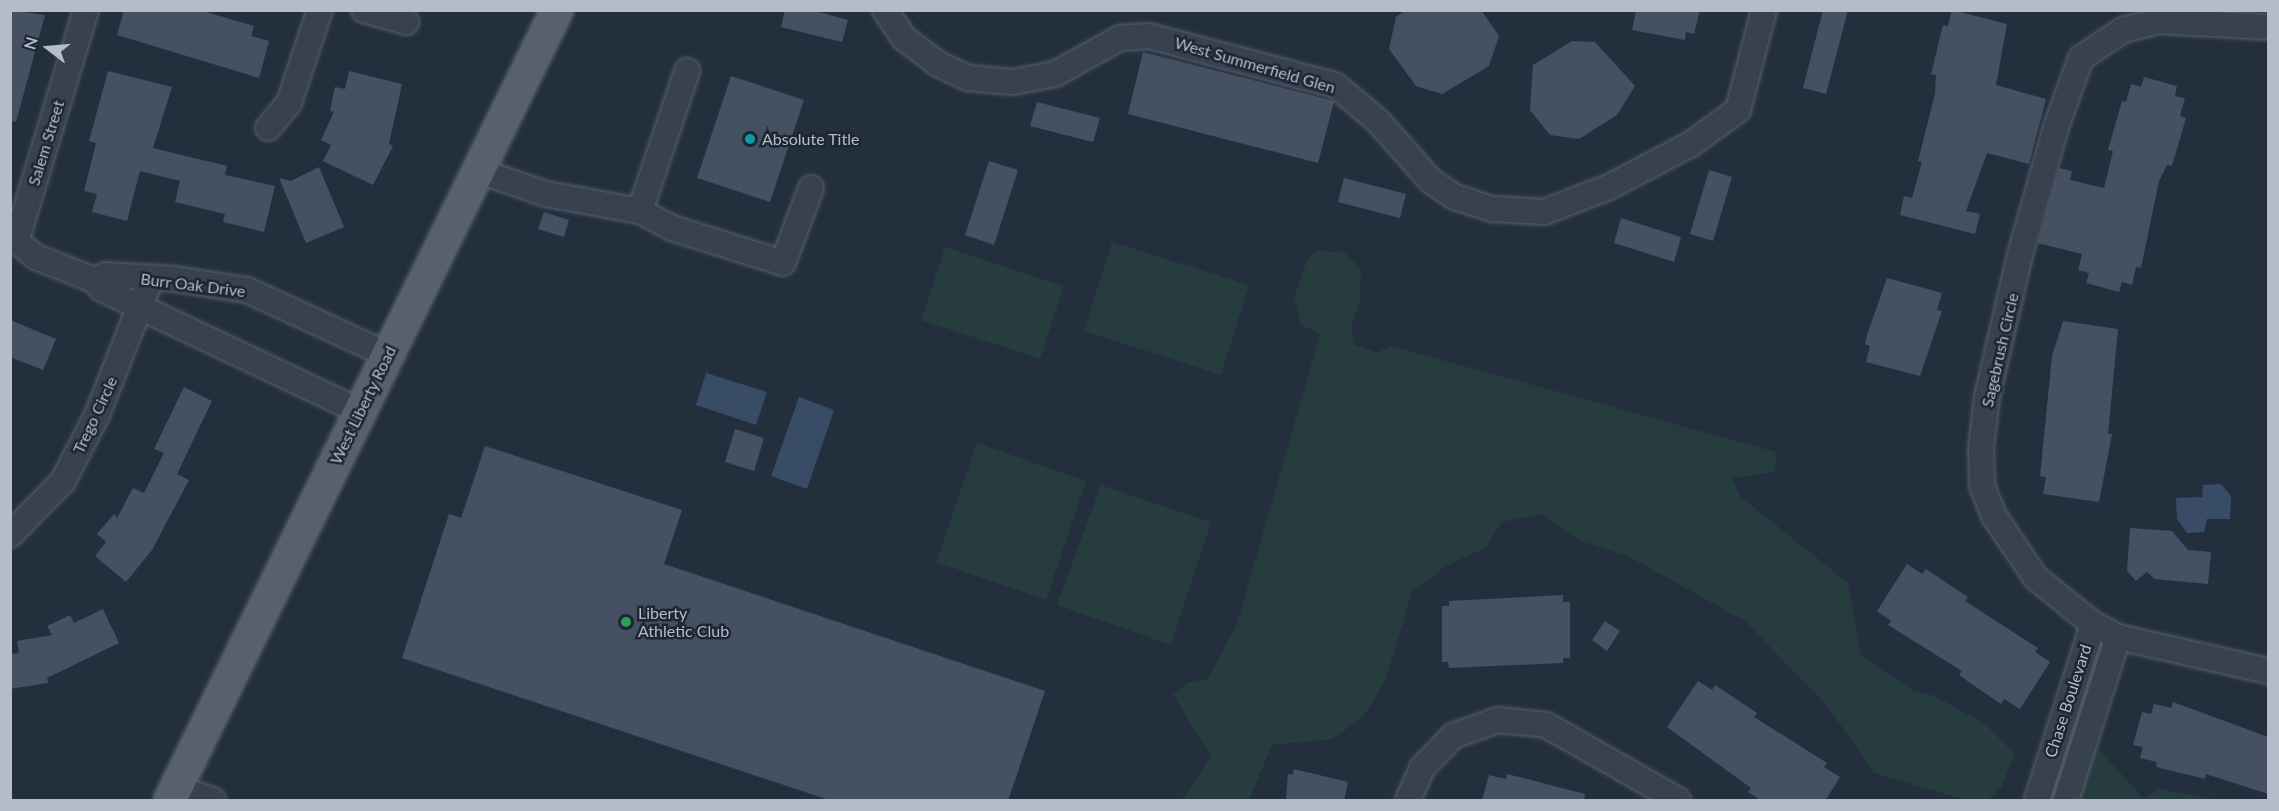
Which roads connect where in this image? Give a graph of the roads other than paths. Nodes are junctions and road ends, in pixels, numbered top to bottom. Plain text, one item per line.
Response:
1 (86, 10) edge
2 (320, 10) edge
3 (364, 10) edge
4 (557, 10) edge
5 (885, 10) edge
6 (1764, 10) edge
7 (406, 22) dead end
8 (2268, 27) edge
9 (687, 72) dead end
10 (268, 128) dead end
11 (479, 171) junction
12 (812, 188) dead end
13 (640, 211) junction
14 (13, 239) edge
15 (151, 278) junction
16 (94, 280) junction
17 (141, 307) junction
18 (388, 355) junction
19 (359, 411) junction
20 (10, 535) edge
21 (2093, 624) junction
22 (2118, 637) junction
23 (2268, 671) edge
24 (2043, 777) junction
25 (2067, 793) edge
26 (173, 794) edge
27 (213, 801) edge
28 (1408, 801) edge
29 (1678, 801) edge
30 (2037, 801) edge

1 - 14 street, Salem Street
2 - 10 street
3 - 7 street
4 - 11 main road, West Liberty Road
5 - 6 street, West Summerfield Glen
8 - 21 street, Sagebrush Circle
9 - 13 street
11 - 13 street
11 - 18 main road, West Liberty Road
12 - 13 street
14 - 16 street, Burr Oak Drive
15 - 16 street, Burr Oak Drive
15 - 17 street, Trego Circle
15 - 18 street, Burr Oak Drive
16 - 17 street, Burr Oak Drive
17 - 19 street, Burr Oak Drive
17 - 20 street, Trego Circle
18 - 19 main road, West Liberty Road
19 - 26 main road, West Liberty Road
21 - 22 street, Sagebrush Circle
21 - 24 street, Chase Boulevard
22 - 23 street, Sagebrush Circle
22 - 25 street, Chase Boulevard
24 - 25 street, Chase Boulevard
24 - 30 street, Chase Boulevard
26 - 27 street
28 - 29 street

